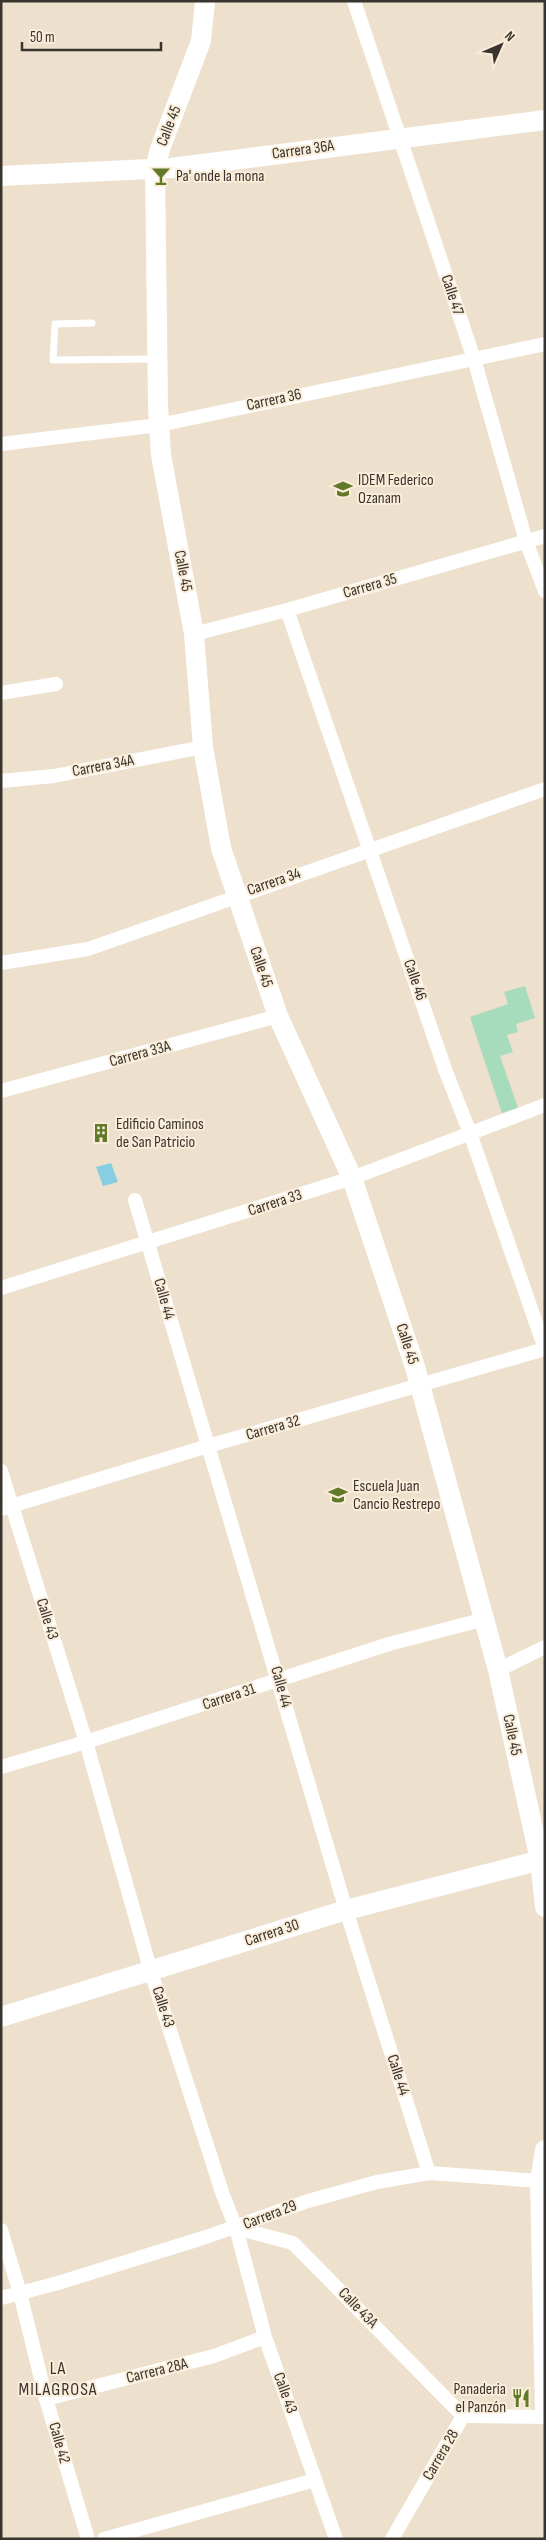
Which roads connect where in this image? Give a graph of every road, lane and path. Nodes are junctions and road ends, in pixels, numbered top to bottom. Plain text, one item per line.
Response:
1 (205, 1) edge
2 (354, 1) edge
3 (545, 120) edge
4 (400, 138) junction
5 (154, 169) junction
6 (1, 176) edge
7 (92, 323) dead end
8 (545, 344) edge
9 (157, 359) junction
10 (474, 359) junction
11 (159, 425) junction
12 (1, 444) edge
13 (545, 536) edge
14 (526, 541) junction
15 (545, 591) edge
16 (287, 610) junction
17 (194, 634) junction
18 (56, 684) dead end
19 (1, 693) edge
20 (203, 747) junction
21 (1, 781) edge
22 (545, 788) edge
23 (371, 850) junction
24 (236, 895) junction
25 (1, 963) edge
26 (278, 1016) junction
27 (1, 1091) edge
28 (545, 1105) edge
29 (470, 1133) junction
30 (352, 1178) junction
31 (135, 1200) dead end
32 (148, 1244) junction
33 (1, 1288) edge
34 (545, 1349) edge
35 (420, 1385) junction
36 (208, 1446) junction
37 (1, 1471) edge
38 (7, 1508) edge
39 (484, 1619) junction
40 (545, 1647) edge
41 (498, 1670) junction
42 (280, 1681) junction
43 (86, 1742) junction
44 (1, 1767) edge
45 (542, 1860) edge
46 (545, 1907) edge
47 (346, 1910) junction
48 (152, 1972) junction
49 (1, 2017) edge
50 (545, 2150) edge
51 (429, 2173) junction
52 (543, 2181) edge
53 (236, 2228) junction
54 (1, 2230) edge
55 (20, 2293) junction
56 (1, 2298) edge
57 (265, 2337) junction
58 (46, 2399) junction
59 (545, 2409) edge
60 (463, 2416) junction
61 (545, 2417) edge
62 (315, 2480) junction
63 (88, 2539) edge
64 (104, 2539) edge
65 (336, 2539) edge
66 (392, 2539) edge

1 - 5 main road, Calle 45
2 - 4 street, Calle 47
3 - 4 main road, Carrera 36A
4 - 5 main road, Carrera 36A
4 - 10 street, Calle 47
5 - 6 main road, Carrera 36A
5 - 9 main road, Calle 45
7 - 9 lane
8 - 10 street, Carrera 36
9 - 11 main road, Calle 45
10 - 11 street, Carrera 36
10 - 14 street, Calle 47
11 - 12 street, Carrera 36
11 - 17 main road, Calle 45
13 - 14 street, Carrera 35
14 - 15 street, Calle 47
14 - 16 street, Carrera 35
16 - 17 street, Carrera 35
16 - 23 street, Calle 46
17 - 20 main road, Calle 45
18 - 19 street
20 - 21 street, Carrera 34A
20 - 24 main road, Calle 45
22 - 23 street, Carrera 34
23 - 24 street, Carrera 34
23 - 29 street, Calle 46
24 - 25 street, Carrera 34
24 - 26 main road, Calle 45
26 - 27 street, Carrera 33A
26 - 30 main road, Calle 45
28 - 29 street, Carrera 33
29 - 30 street, Carrera 33
29 - 34 street, Calle 46
30 - 32 street, Carrera 33
30 - 35 main road, Calle 45
31 - 32 street, Calle 44
32 - 33 street, Carrera 33
32 - 36 street, Calle 44
34 - 35 street, Carrera 32
35 - 36 street, Carrera 32
35 - 39 main road, Calle 45
36 - 38 street, Carrera 32
36 - 42 street, Calle 44
37 - 38 street, Calle 43
38 - 43 street, Calle 43
39 - 41 main road, Calle 45
39 - 42 street, Carrera 31
40 - 41 street
41 - 45 main road, Calle 45
42 - 43 street, Carrera 31
42 - 47 street, Calle 44
43 - 44 street, Carrera 31
43 - 48 street, Calle 43
45 - 46 main road, Calle 45
45 - 47 main road, Carrera 30
47 - 48 main road, Carrera 30
47 - 51 street, Calle 44
48 - 49 main road, Carrera 30
48 - 53 street, Calle 43
50 - 52 main road
51 - 52 street, Carrera 29
51 - 53 street, Carrera 29
52 - 59 main road
53 - 55 street, Carrera 29
53 - 57 street, Calle 43
53 - 60 street, Calle 43A
54 - 55 street, Calle 42
55 - 56 street, Carrera 29
55 - 58 street, Calle 42
57 - 58 street, Carrera 28A
57 - 62 street, Calle 43
58 - 63 street, Calle 42
60 - 61 street, Carrera 28
60 - 66 street, Carrera 28
62 - 64 street
62 - 65 street, Calle 43

